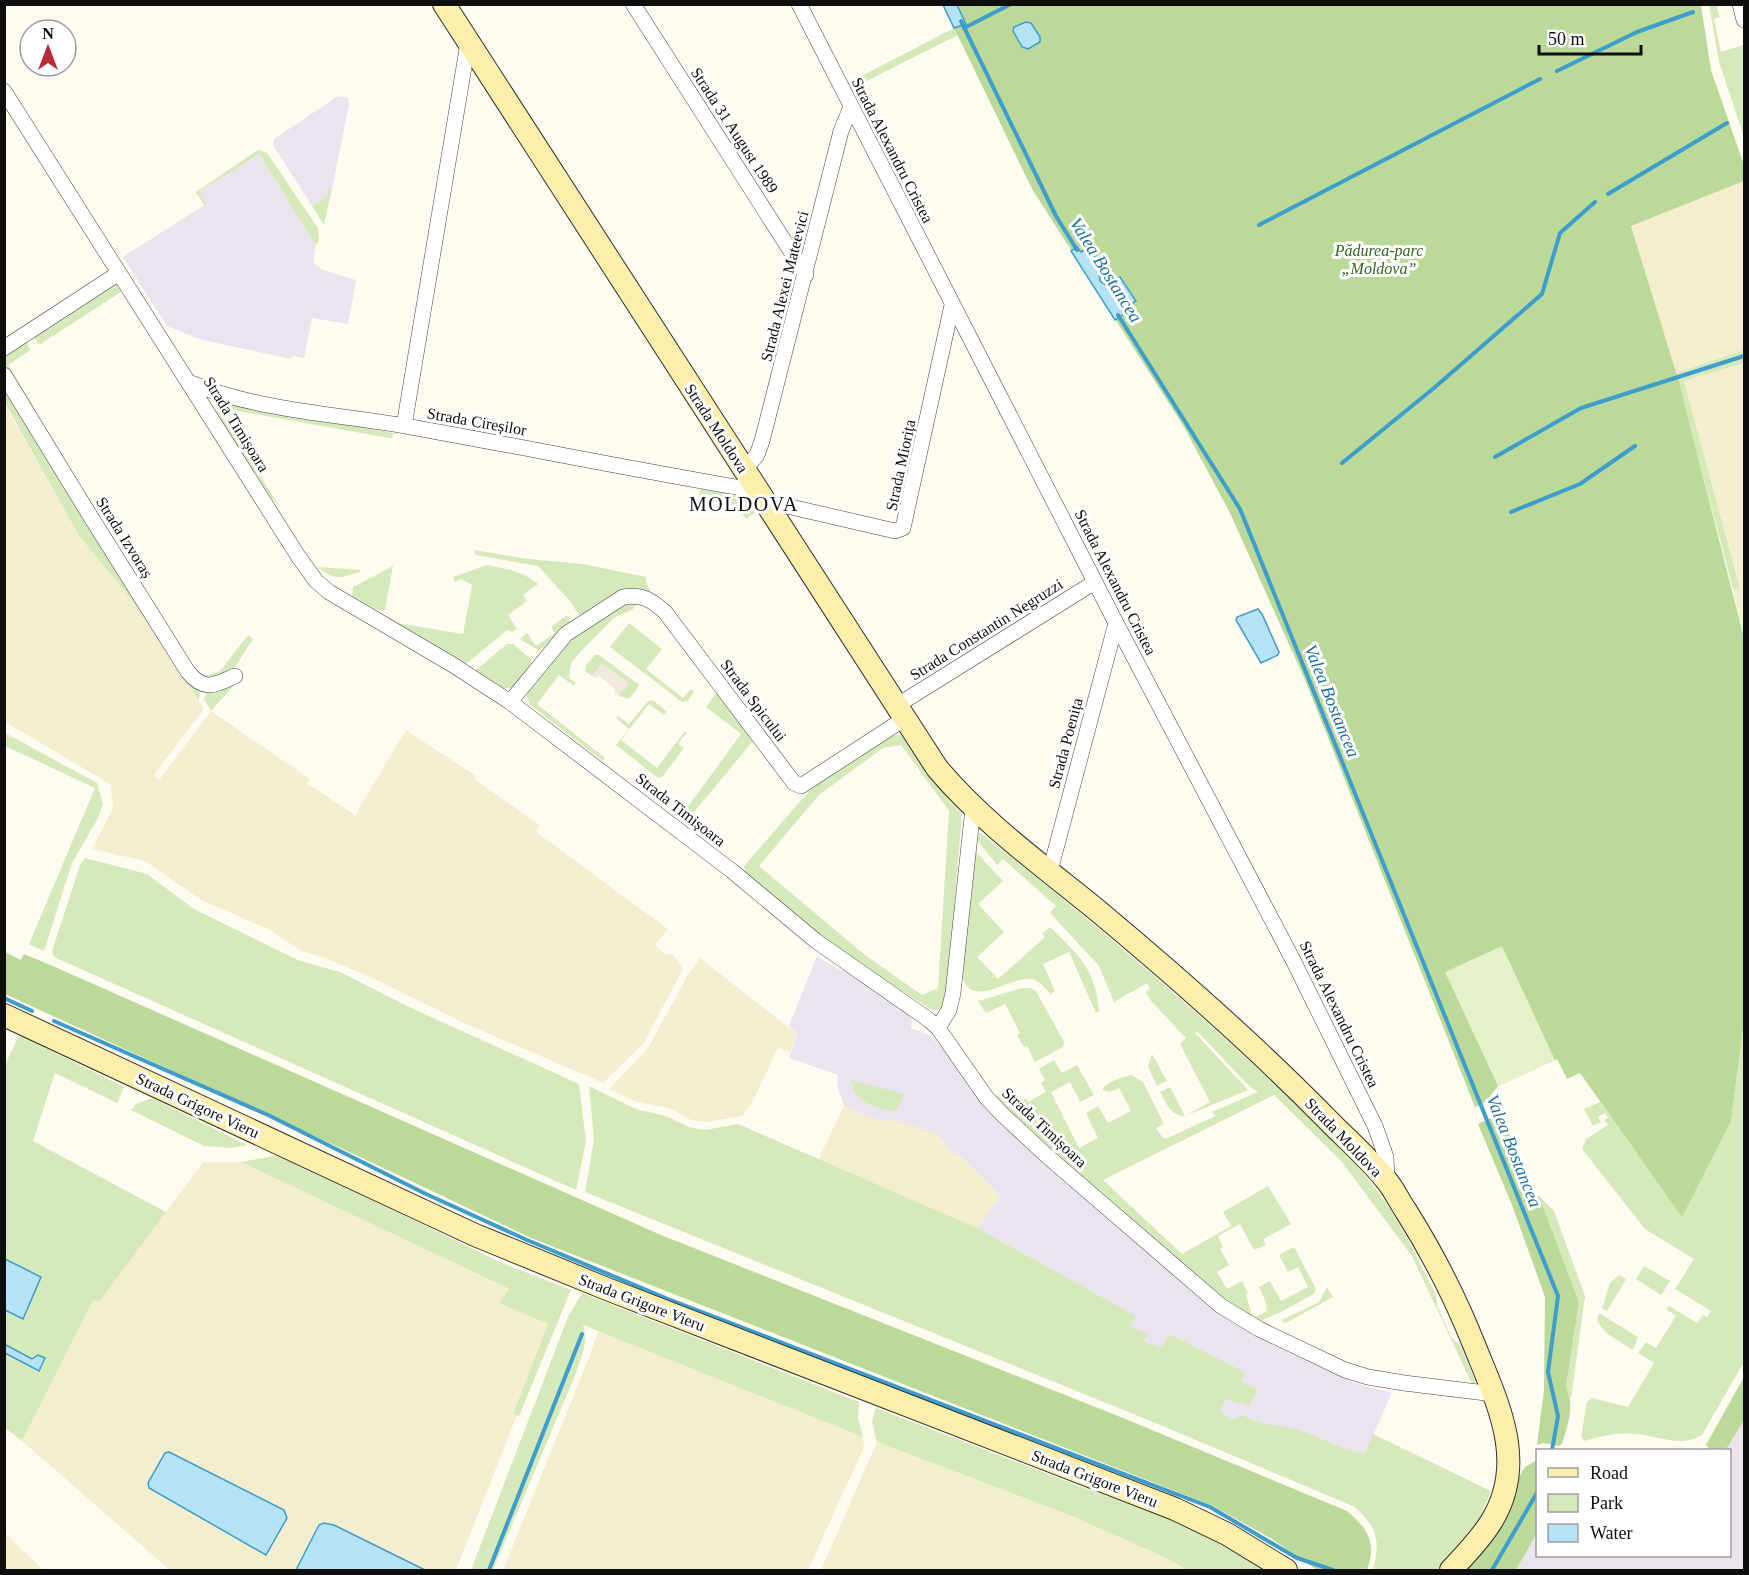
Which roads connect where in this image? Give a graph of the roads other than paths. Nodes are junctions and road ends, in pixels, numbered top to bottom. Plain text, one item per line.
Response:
1 (444, 4) edge
2 (633, 4) edge
3 (799, 4) edge
4 (1740, 4) edge
5 (1744, 20) edge
6 (468, 43) junction
7 (4, 91) edge
8 (851, 107) junction
9 (119, 273) junction
10 (806, 275) junction
11 (952, 305) junction
12 (4, 348) edge
13 (4, 375) edge
14 (190, 383) junction
15 (404, 426) junction
16 (744, 470) junction
17 (762, 496) junction
18 (1095, 582) junction
19 (1116, 623) junction
20 (235, 676) dead end
21 (510, 702) junction
22 (900, 712) junction
23 (973, 808) junction
24 (1050, 871) junction
25 (4, 1015) edge
26 (938, 1028) junction
27 (1387, 1180) junction
28 (1494, 1394) junction
29 (1286, 1570) edge
30 (1451, 1570) edge

1 - 6 street, Strada Moldova
2 - 10 street, Strada 31 August 1989
3 - 8 street, Strada Alexandru Cristea
4 - 5 street
6 - 15 street
6 - 16 street, Strada Moldova
7 - 9 street, Strada Timișoara
8 - 10 street, Strada Alexei Mateevici
8 - 11 street, Strada Alexandru Cristea
9 - 12 street
9 - 14 street, Strada Timișoara
10 - 16 street, Strada Alexei Mateevici
11 - 17 street, Strada Miorița
11 - 18 street, Strada Alexandru Cristea
13 - 20 street, Strada Izvoraș
14 - 15 street, Strada Cireșilor
14 - 21 street, Strada Timișoara
15 - 17 street, Strada Cireșilor
16 - 17 street, Strada Moldova
17 - 22 street, Strada Moldova
18 - 19 street, Strada Alexandru Cristea
18 - 22 street, Strada Constantin Negruzzi
19 - 24 street, Strada Poenița
19 - 27 street, Strada Alexandru Cristea
21 - 22 street, Strada Spicului
21 - 26 street, Strada Timișoara
22 - 23 street, Strada Moldova
23 - 24 street, Strada Moldova
23 - 26 street
24 - 27 street, Strada Moldova
25 - 29 street, Strada Grigore Vieru
26 - 28 street, Strada Timișoara
27 - 28 street, Strada Moldova
28 - 30 street, Strada Moldova

